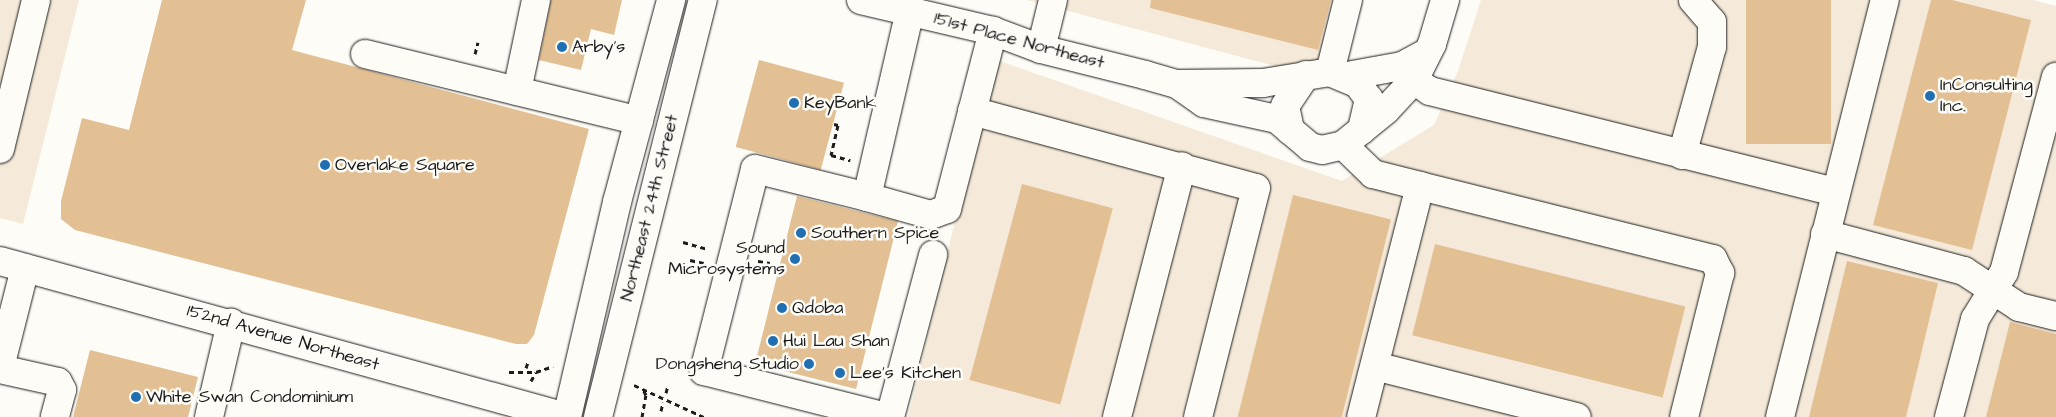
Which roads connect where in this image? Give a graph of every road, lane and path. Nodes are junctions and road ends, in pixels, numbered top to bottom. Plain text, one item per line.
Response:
1 (36, 0) edge
2 (536, 0) edge
3 (671, 0) edge
4 (702, 0) edge
5 (861, 0) edge
6 (1053, 0) edge
7 (1348, 0) edge
8 (1445, 0) edge
9 (1693, 0) edge
10 (1885, 0) edge
11 (910, 11) junction
12 (993, 31) junction
13 (1041, 48) junction
14 (365, 54) dead end
15 (1424, 55) junction
16 (1328, 74) junction
17 (2056, 77) edge
18 (1414, 80) junction
19 (1177, 84) junction
20 (517, 91) junction
21 (972, 111) junction
22 (639, 121) junction
23 (834, 124) dead end
24 (1290, 130) junction
25 (1353, 138) junction
26 (0, 149) edge
27 (1682, 155) junction
28 (840, 157) dead end
29 (1182, 166) junction
30 (1420, 186) junction
31 (1836, 192) junction
32 (867, 197) junction
33 (1825, 234) junction
34 (682, 242) dead end
35 (718, 251) dead end
36 (934, 255) dead end
37 (12, 264) edge
38 (1994, 293) junction
39 (2056, 316) edge
40 (231, 323) junction
41 (528, 362) dead end
42 (558, 366) dead end
43 (1375, 366) junction
44 (0, 368) edge
45 (526, 368) dead end
46 (532, 378) dead end
47 (630, 384) dead end
48 (668, 385) dead end
49 (642, 388) junction
50 (666, 393) dead end
51 (663, 402) dead end
52 (661, 411) dead end
53 (55, 417) edge
54 (209, 417) edge
55 (566, 417) edge
56 (598, 417) edge
57 (642, 417) edge
58 (704, 417) edge
59 (886, 417) edge
60 (890, 417) edge
61 (1117, 417) edge
62 (1198, 417) edge
63 (1361, 417) edge
64 (1577, 417) edge
65 (1684, 417) edge
66 (1780, 417) edge
67 (1949, 417) edge

1 - 26 street
2 - 20 street
3 - 22 street, Northeast 24th Street
4 - 56 street, Northeast 24th Street
5 - 11 street, 151st Place Northeast
6 - 13 street
7 - 16 street
8 - 15 street
9 - 27 street
10 - 31 street
11 - 12 street, 151st Place Northeast
11 - 32 street
12 - 13 street, 151st Place Northeast
12 - 21 street
13 - 19 street, 151st Place Northeast
14 - 20 street
15 - 16 street, 151st Place Northeast
15 - 18 street
16 - 19 street, 151st Place Northeast
16 - 24 street
16 - 25 street
17 - 38 street
18 - 25 street
18 - 27 street
19 - 24 street, 151st Place Northeast
20 - 22 street
21 - 29 street
21 - 32 street
22 - 55 street, Northeast 24th Street
23 - 28 path
24 - 25 street
25 - 30 street
27 - 31 street
29 - 61 street
29 - 62 street
30 - 43 street
30 - 65 street
31 - 33 street
32 - 59 street
33 - 38 street
33 - 66 street
34 - 35 path
36 - 60 street
37 - 40 street, 152nd Avenue Northeast
37 - 44 street
38 - 39 street
38 - 67 street
40 - 54 street
40 - 55 street, 152nd Avenue Northeast
41 - 45 path
42 - 46 path
43 - 63 street
43 - 64 street
44 - 53 street
47 - 49 path
48 - 50 path
49 - 57 path
49 - 58 path
51 - 52 path

